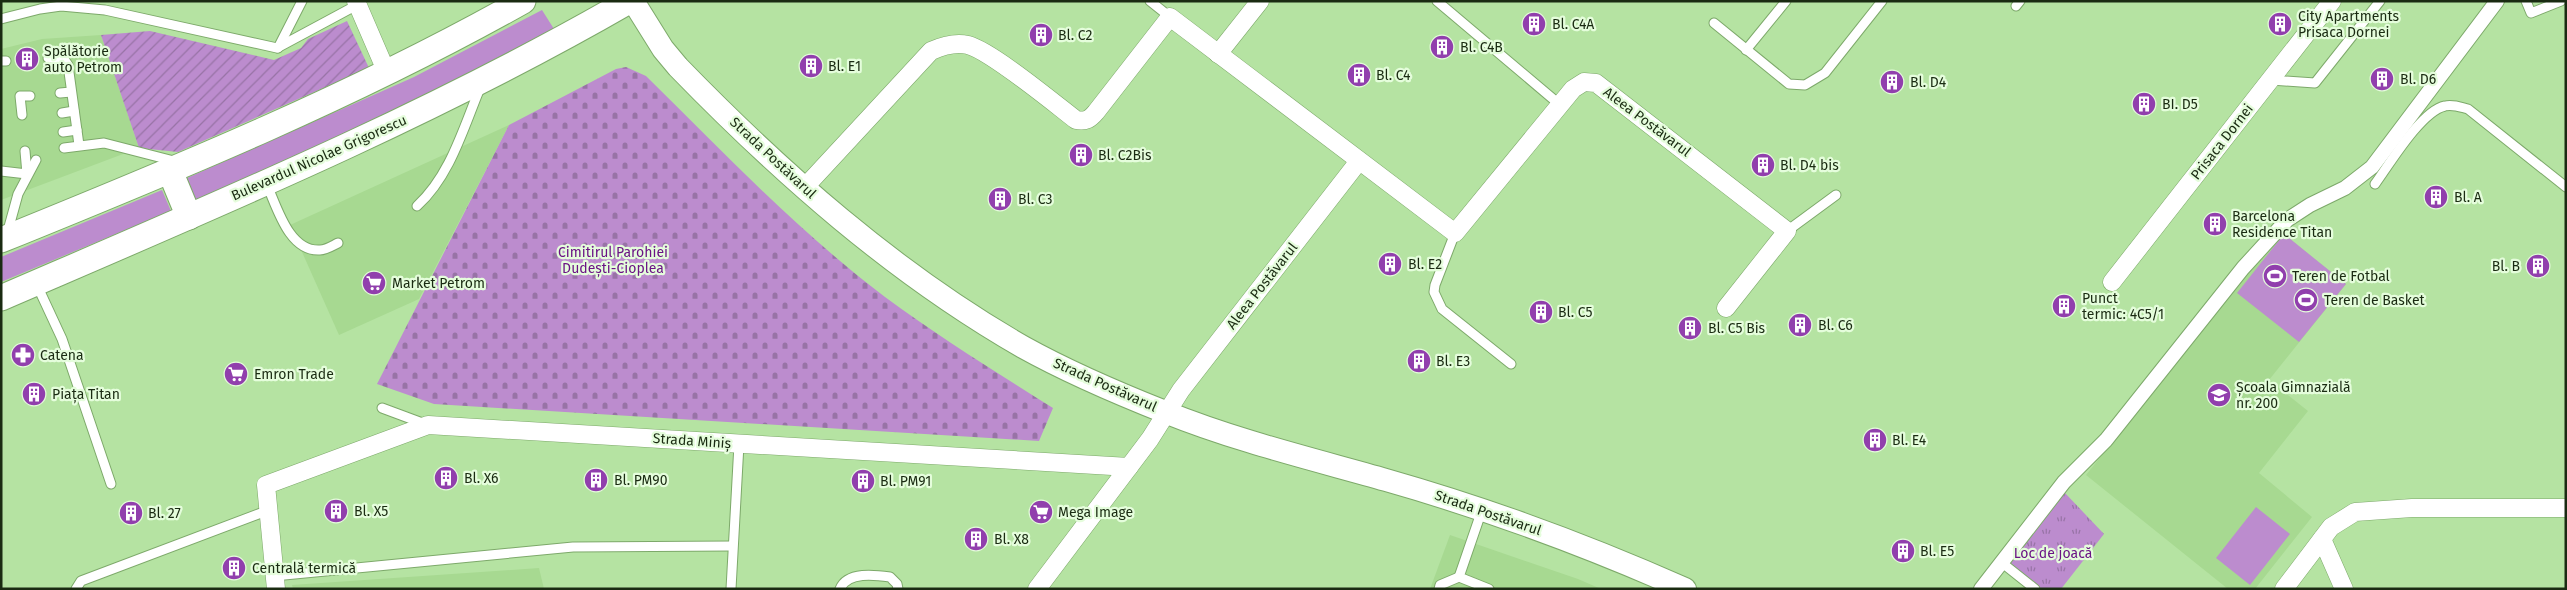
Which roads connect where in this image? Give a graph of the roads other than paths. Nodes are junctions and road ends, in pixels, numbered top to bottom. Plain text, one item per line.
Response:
1 (302, 1) edge
2 (524, 1) edge
3 (629, 1) edge
4 (634, 1) edge
5 (1150, 1) edge
6 (1260, 1) edge
7 (1437, 1) edge
8 (1786, 1) edge
9 (1882, 1) edge
10 (2332, 1) edge
11 (2380, 1) edge
12 (2497, 1) edge
13 (2526, 1) edge
14 (2561, 1) edge
15 (356, 3) edge
16 (1170, 17) junction
17 (1, 19) edge
18 (1714, 24) dead end
19 (277, 48) junction
20 (1746, 50) junction
21 (1218, 54) junction
22 (48, 58) dead end
23 (387, 73) junction
24 (2271, 80) junction
25 (483, 81) junction
26 (71, 92) junction
27 (60, 93) dead end
28 (30, 96) dead end
29 (1559, 104) junction
30 (74, 111) junction
31 (62, 113) dead end
32 (22, 116) dead end
33 (77, 130) junction
34 (63, 132) dead end
35 (79, 145) junction
36 (64, 148) dead end
37 (26, 151) dead end
38 (36, 160) dead end
39 (1359, 161) junction
40 (178, 167) junction
41 (1, 171) edge
42 (27, 174) junction
43 (266, 182) junction
44 (2374, 184) dead end
45 (2566, 187) edge
46 (805, 188) junction
47 (1836, 195) dead end
48 (417, 206) dead end
49 (189, 216) junction
50 (1787, 231) junction
51 (1455, 234) junction
52 (4, 239) edge
53 (338, 243) dead end
54 (2112, 282) dead end
55 (36, 283) junction
56 (1, 298) edge
57 (1726, 308) dead end
58 (1511, 364) dead end
59 (382, 408) dead end
60 (1166, 413) junction
61 (428, 425) junction
62 (738, 444) junction
63 (1129, 467) junction
64 (111, 484) dead end
65 (2566, 508) edge
66 (268, 510) junction
67 (1482, 510) junction
68 (2322, 539) junction
69 (732, 546) junction
70 (2001, 562) junction
71 (1459, 577) junction
72 (275, 582) edge
73 (76, 589) edge
74 (730, 589) edge
75 (840, 589) edge
76 (898, 589) edge
77 (1037, 589) edge
78 (1439, 589) edge
79 (1455, 589) edge
80 (1489, 589) edge
81 (1685, 589) edge
82 (1981, 589) edge
83 (2035, 589) edge
84 (2284, 589) edge
85 (2344, 589) edge

1 - 19 lane
2 - 23 main road
3 - 25 main road, Bulevardul Nicolae Grigorescu
4 - 46 street, Strada Postăvarul
5 - 16 lane
6 - 21 street
7 - 29 lane
8 - 20 lane
9 - 20 lane
10 - 24 street, Prisaca Dornei
11 - 24 lane
12 - 70 street
13 - 14 lane
15 - 19 lane
15 - 23 street
16 - 21 street
16 - 46 street
17 - 19 lane
18 - 20 lane
21 - 39 street
22 - 26 lane
23 - 40 main road
24 - 54 street, Prisaca Dornei
25 - 43 main road, Bulevardul Nicolae Grigorescu
25 - 48 lane
26 - 27 lane
26 - 30 lane
28 - 32 lane
29 - 50 street, Aleea Postăvarul
29 - 51 street, Aleea Postăvarul
30 - 31 lane
30 - 33 lane
33 - 34 lane
33 - 35 lane
35 - 36 lane
35 - 40 lane
37 - 42 lane
38 - 42 lane
39 - 51 street
39 - 60 street, Aleea Postăvarul
40 - 49 main road
40 - 52 main road
41 - 42 lane
42 - 52 lane
43 - 49 main road, Bulevardul Nicolae Grigorescu
43 - 53 lane
44 - 45 lane
46 - 60 street, Strada Postăvarul
47 - 50 lane
49 - 55 main road, Bulevardul Nicolae Grigorescu
50 - 57 street
51 - 58 lane
55 - 56 main road, Bulevardul Nicolae Grigorescu
55 - 64 lane
59 - 61 lane
60 - 63 street, Aleea Postăvarul
60 - 67 street, Strada Postăvarul
61 - 62 street, Strada Miniș
61 - 66 street, Strada Miniș
62 - 63 street, Strada Miniș
62 - 69 lane
63 - 77 street, Aleea Postăvarul
65 - 68 street
66 - 72 street
66 - 73 lane
67 - 71 lane
67 - 81 street, Strada Postăvarul
68 - 84 street
68 - 85 street
69 - 72 lane
69 - 74 lane
70 - 82 street
70 - 83 lane
71 - 78 lane
71 - 79 lane
71 - 80 lane
75 - 76 lane

